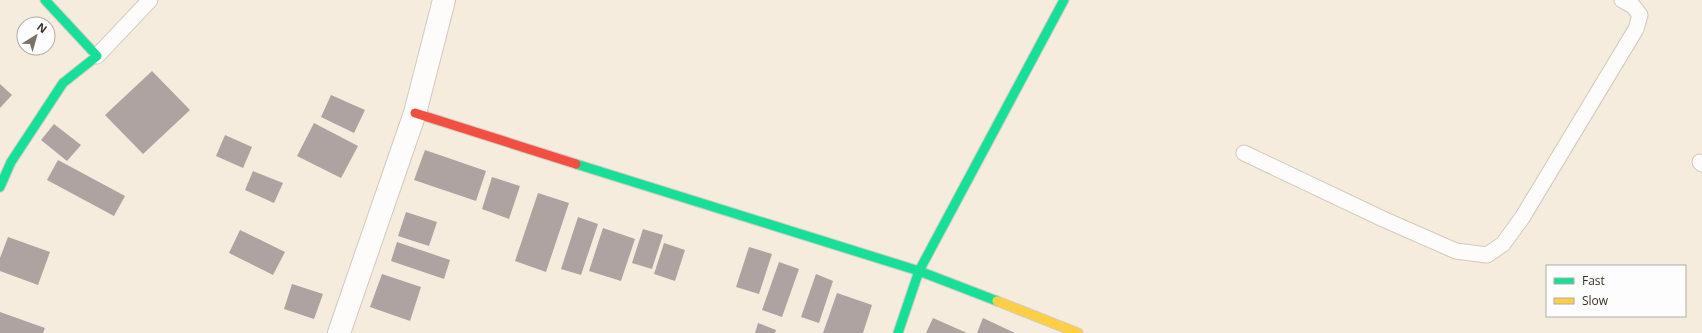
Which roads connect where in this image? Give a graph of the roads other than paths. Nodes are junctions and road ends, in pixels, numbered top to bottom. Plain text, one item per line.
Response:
1 (45, 0) edge
2 (150, 0) edge
3 (444, 0) edge
4 (1064, 0) edge
5 (1622, 0) edge
6 (97, 56) junction
7 (415, 113) junction
8 (1244, 153) dead end
9 (0, 187) edge
10 (919, 271) junction
11 (339, 333) edge
12 (898, 333) edge
13 (1078, 333) edge

1 - 6 street
2 - 6 lane
3 - 7 street
4 - 10 street
5 - 8 lane
6 - 9 street
7 - 10 street
7 - 11 street
10 - 12 street
10 - 13 street

